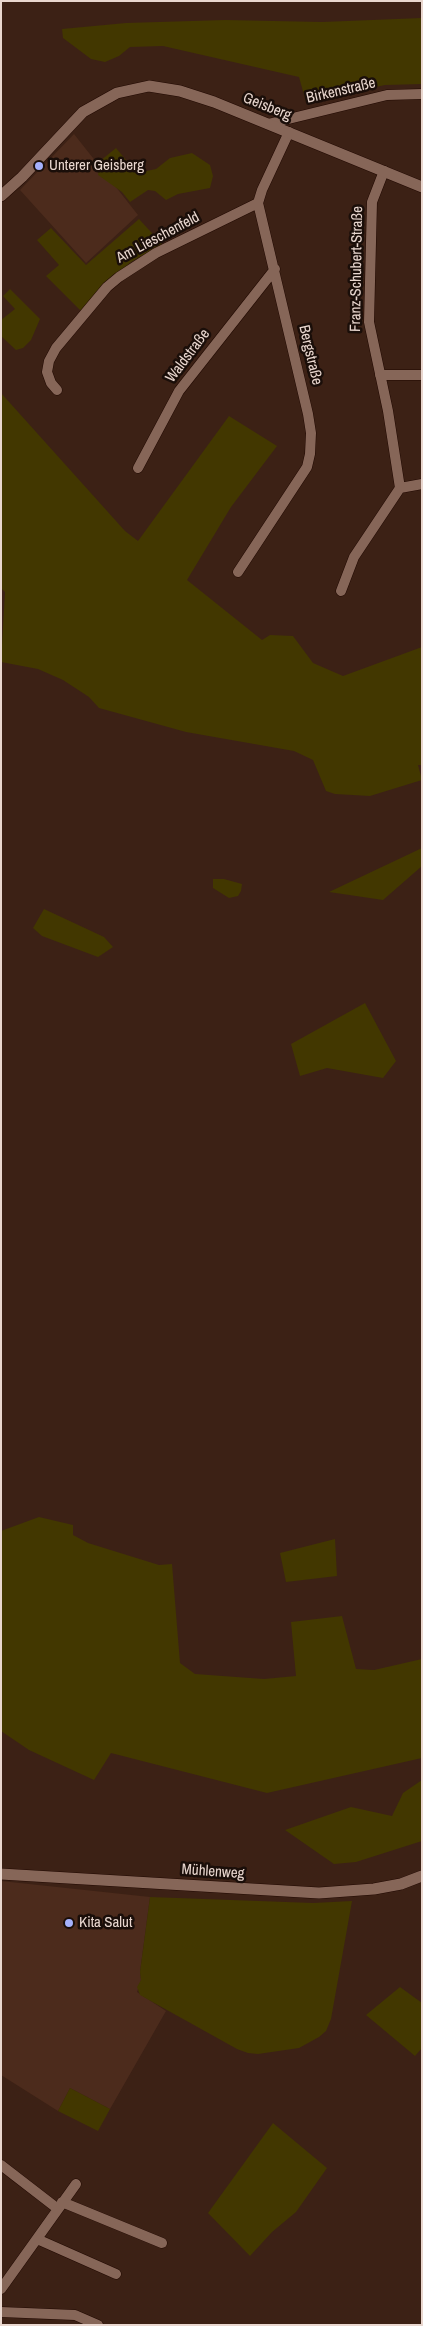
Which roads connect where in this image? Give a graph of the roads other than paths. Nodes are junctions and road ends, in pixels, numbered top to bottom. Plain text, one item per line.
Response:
1 (422, 94) edge
2 (268, 124) junction
3 (289, 132) junction
4 (384, 171) junction
5 (422, 187) edge
6 (1, 196) edge
7 (258, 204) junction
8 (275, 269) junction
9 (380, 375) junction
10 (422, 375) edge
11 (57, 390) dead end
12 (138, 468) dead end
13 (422, 484) edge
14 (400, 488) junction
15 (238, 572) dead end
16 (341, 591) dead end
17 (1, 1874) edge
18 (422, 1876) edge
19 (1, 2164) edge
20 (76, 2184) dead end
21 (60, 2205) junction
22 (36, 2238) junction
23 (162, 2243) dead end
24 (116, 2274) dead end
25 (5, 2276) edge
26 (1, 2289) edge
27 (1, 2312) edge
28 (98, 2325) edge

1 - 2 street, Birkenstraße
2 - 3 street, Geisberg
2 - 6 street, Geisberg
3 - 4 street, Geisberg
3 - 7 street
4 - 5 street, Geisberg
4 - 9 street, Franz-Schubert-Straße
7 - 8 street, Bergstraße
7 - 11 street, Am Lieschenfeld
8 - 12 street, Waldstraße
8 - 15 street, Bergstraße
9 - 10 street
9 - 14 street, Franz-Schubert-Straße
13 - 14 street
14 - 16 street
17 - 18 street, Mühlenweg
19 - 21 street
20 - 21 street
21 - 22 street
21 - 23 street
22 - 24 street
22 - 25 street
25 - 26 street
27 - 28 street

